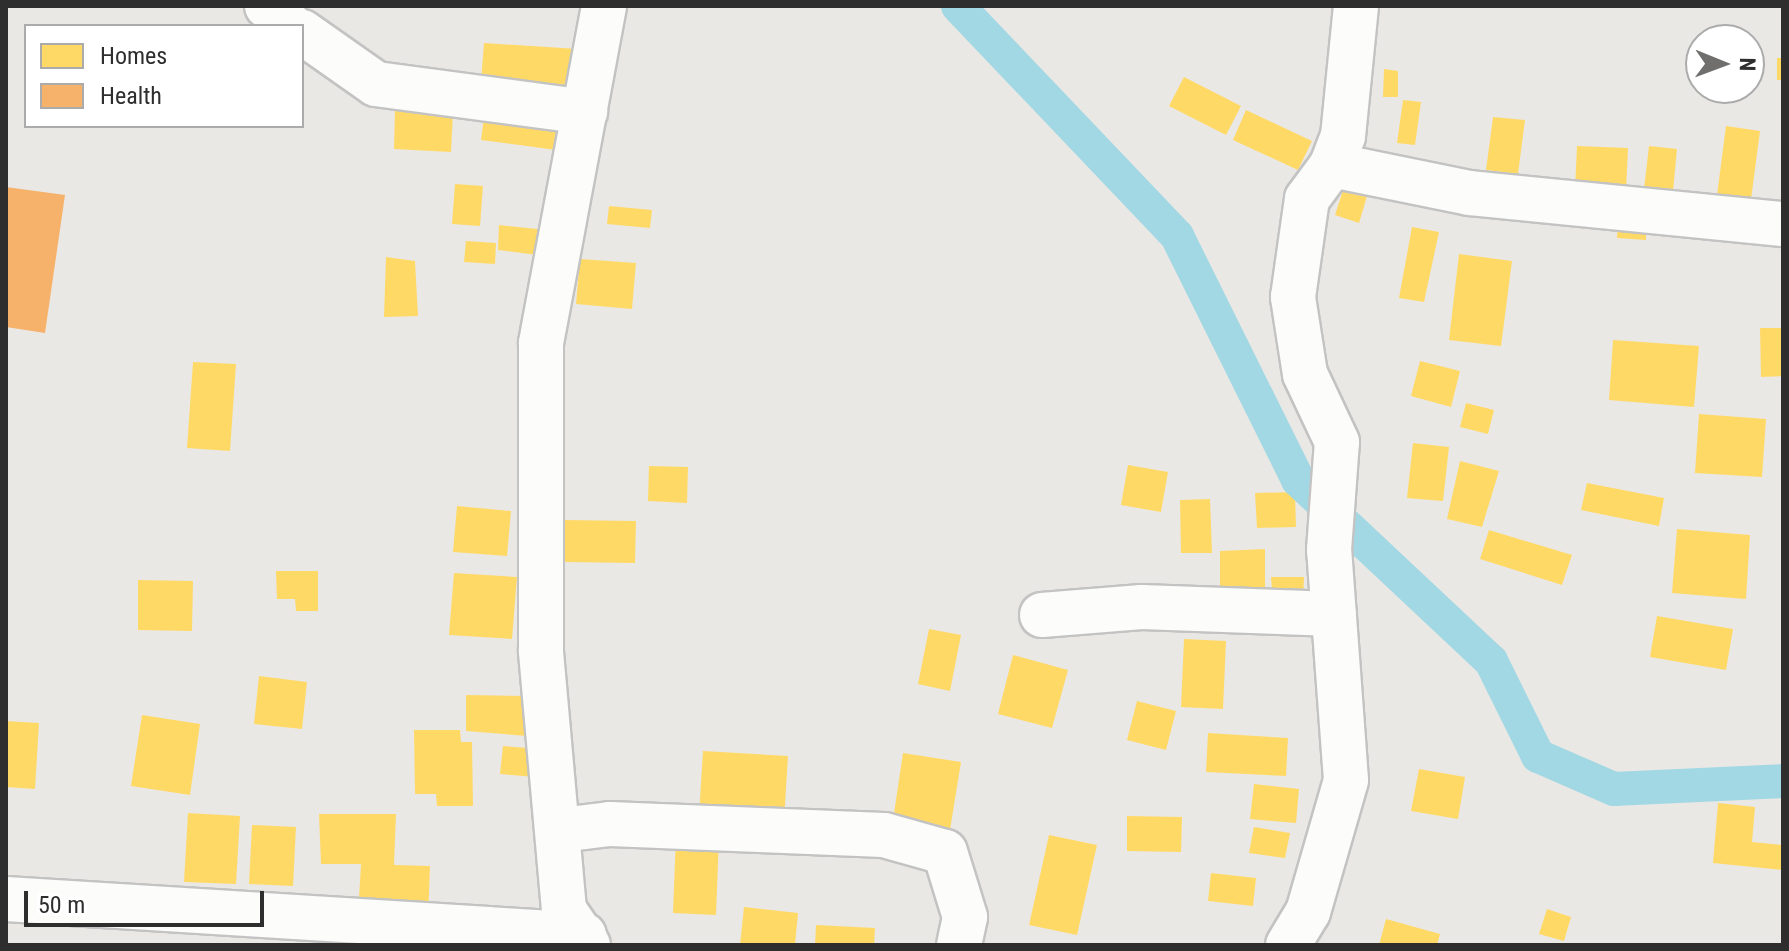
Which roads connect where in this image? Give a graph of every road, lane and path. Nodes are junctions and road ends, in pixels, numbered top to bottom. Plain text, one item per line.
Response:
1 (267, 6) edge
2 (604, 6) edge
3 (1356, 6) edge
4 (289, 24) edge
5 (304, 33) edge
6 (585, 112) junction
7 (1332, 165) junction
8 (1783, 224) edge
9 (1334, 614) junction
10 (1042, 615) dead end
11 (561, 830) junction
12 (7, 904) edge
13 (586, 940) edge
14 (959, 945) edge
15 (1288, 945) edge

1 - 4 street
2 - 6 street
3 - 7 street
5 - 6 street
6 - 11 street
7 - 8 street
7 - 9 street
9 - 10 street
9 - 15 street
11 - 13 street
11 - 14 street
12 - 13 street

